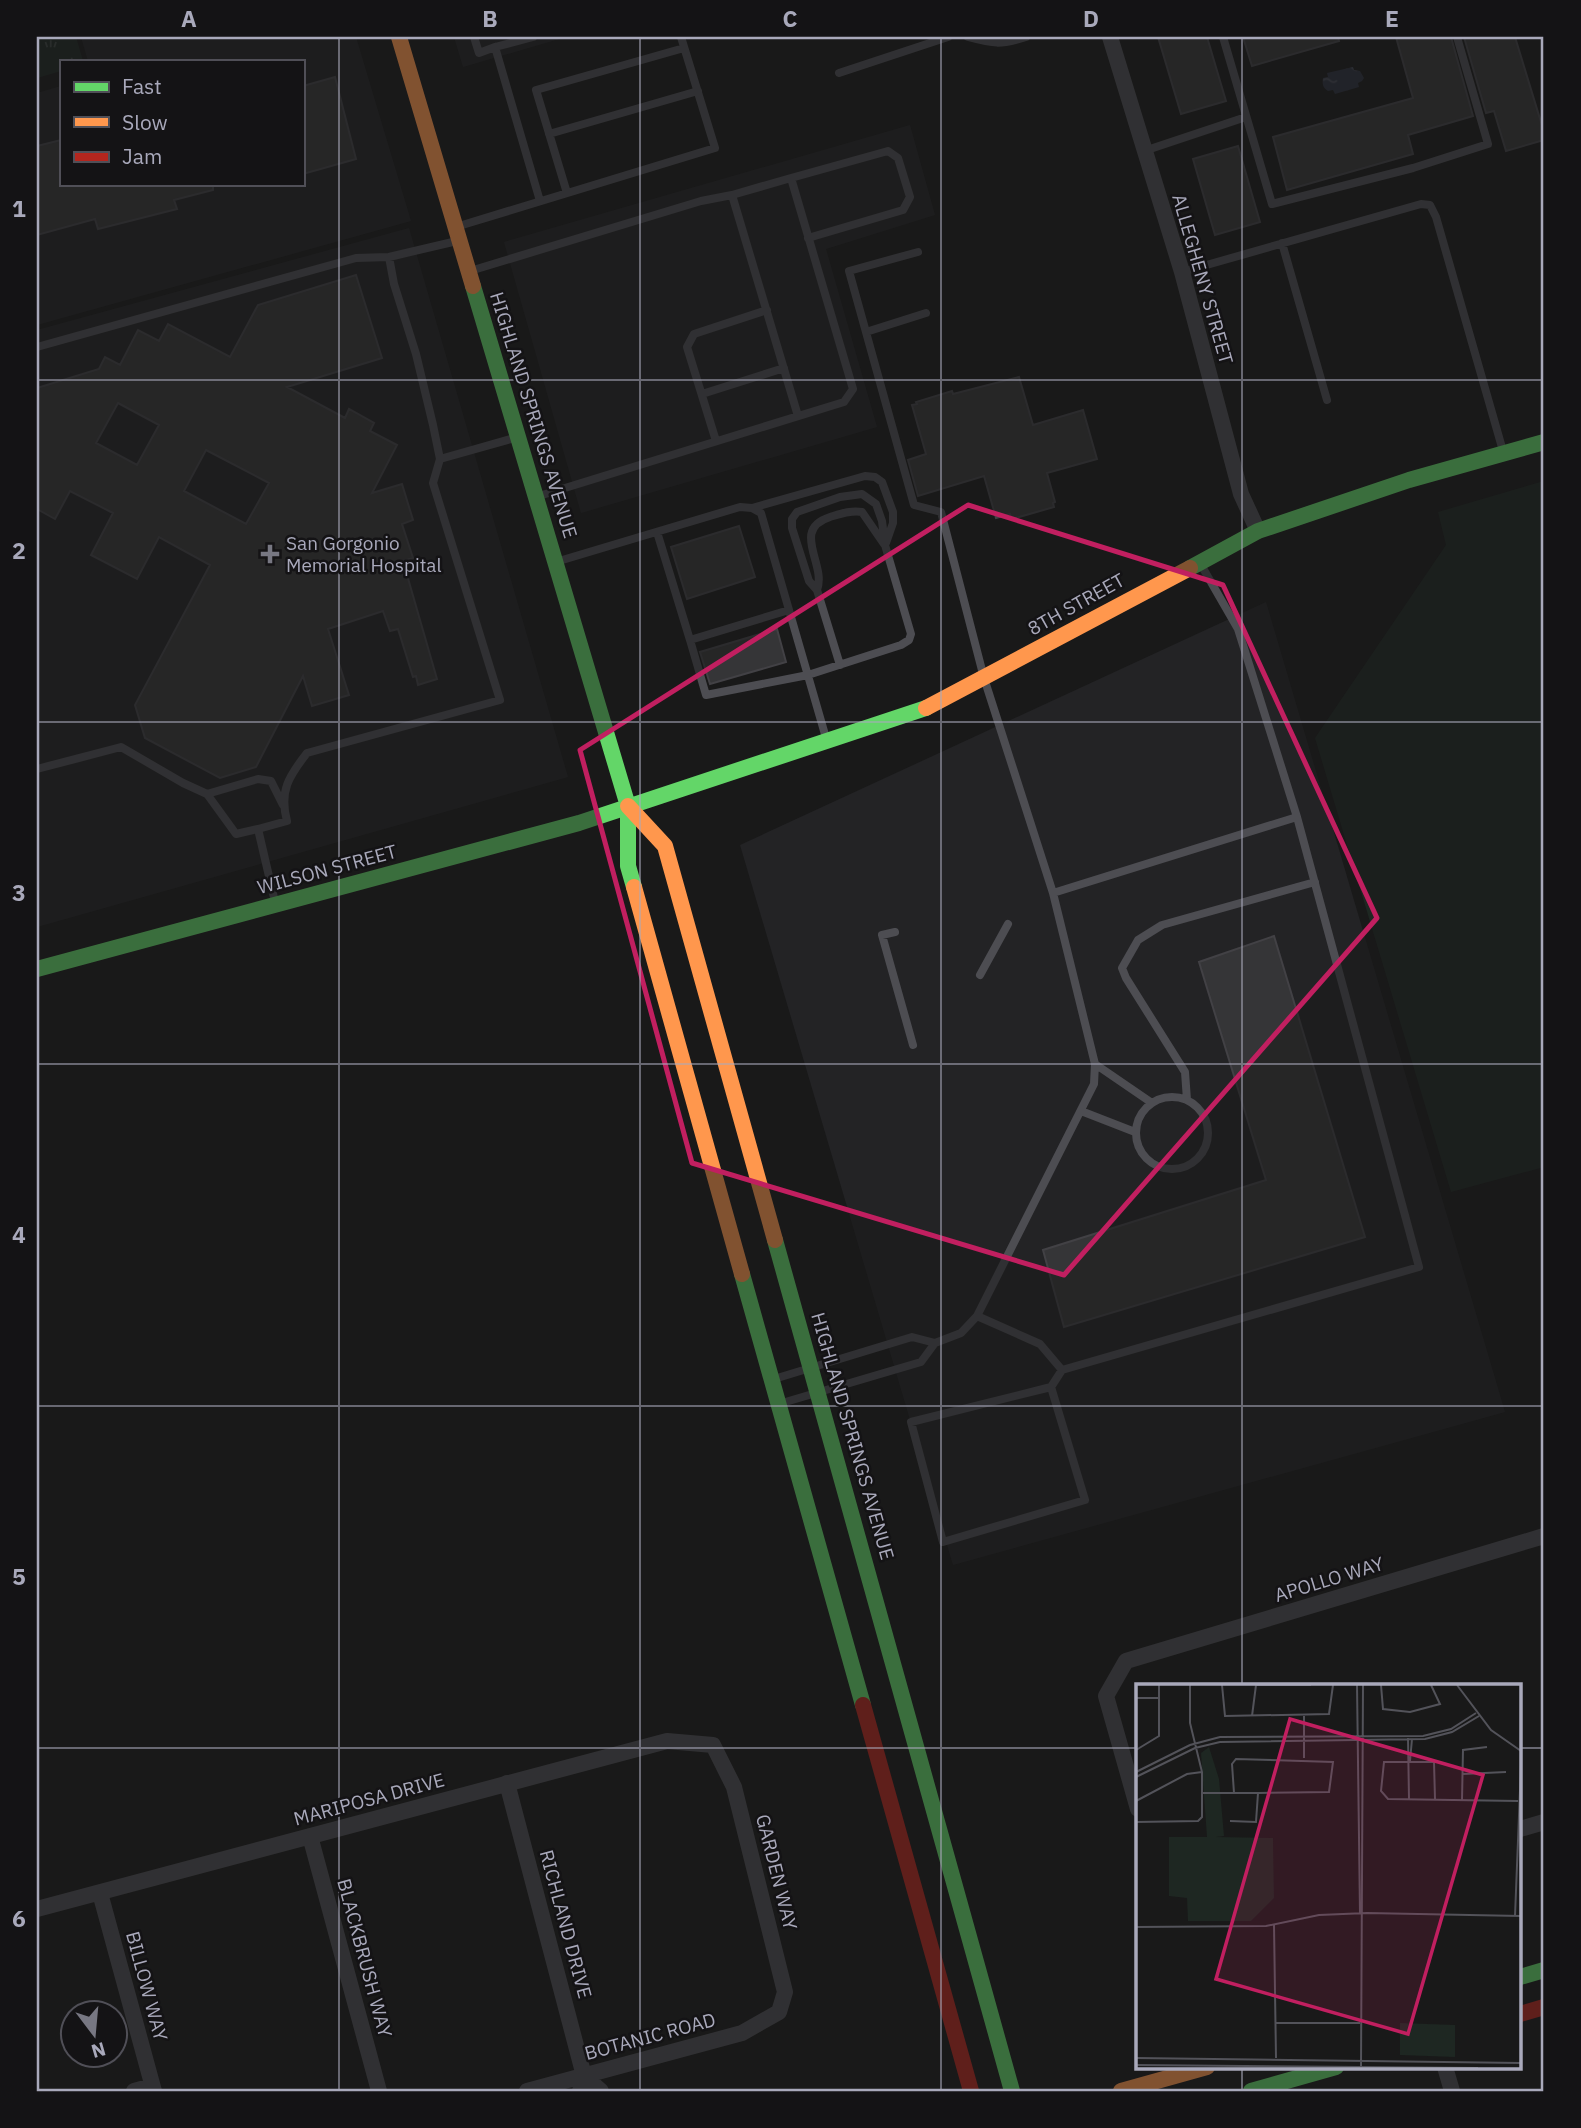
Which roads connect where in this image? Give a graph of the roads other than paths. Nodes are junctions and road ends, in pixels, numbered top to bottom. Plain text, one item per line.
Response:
1 (399, 37) edge
2 (474, 37) edge
3 (533, 37) edge
4 (681, 37) edge
5 (948, 37) edge
6 (968, 37) edge
7 (1026, 37) edge
8 (1110, 37) edge
9 (1223, 37) edge
10 (1457, 37) edge
11 (495, 47) junction
12 (684, 48) junction
13 (839, 73) dead end
14 (698, 91) junction
15 (1246, 117) junction
16 (549, 134) junction
17 (1144, 151) junction
18 (791, 178) junction
19 (566, 193) junction
20 (732, 195) junction
21 (540, 201) junction
22 (458, 233) junction
23 (808, 237) junction
24 (1282, 243) junction
25 (918, 253) dead end
26 (388, 257) junction
27 (469, 271) junction
28 (1182, 272) junction
29 (767, 310) junction
30 (926, 313) dead end
31 (866, 332) junction
32 (37, 347) edge
33 (784, 368) junction
34 (702, 394) junction
35 (1327, 400) dead end
36 (798, 416) junction
37 (518, 437) junction
38 (716, 441) junction
39 (1544, 442) edge
40 (1504, 454) junction
41 (440, 459) junction
42 (536, 497) junction
43 (752, 508) junction
44 (1258, 531) junction
45 (657, 532) junction
46 (885, 545) junction
47 (1199, 561) junction
48 (555, 562) junction
49 (817, 590) junction
50 (789, 610) junction
51 (690, 640) junction
52 (840, 665) junction
53 (808, 676) junction
54 (984, 678) junction
55 (827, 741) junction
56 (37, 769) edge
57 (207, 794) junction
58 (283, 805) junction
59 (628, 806) junction
60 (1297, 817) junction
61 (258, 829) junction
62 (1315, 882) junction
63 (1053, 893) junction
64 (276, 904) junction
65 (1008, 924) dead end
66 (894, 932) dead end
67 (38, 965) edge
68 (980, 975) dead end
69 (913, 1045) dead end
70 (1095, 1064) junction
71 (1187, 1100) junction
72 (1152, 1103) junction
73 (1082, 1111) junction
74 (1135, 1132) junction
75 (977, 1316) junction
76 (935, 1343) junction
77 (812, 1368) junction
78 (1062, 1370) junction
79 (772, 1380) junction
80 (1051, 1387) junction
81 (818, 1392) junction
82 (779, 1404) junction
83 (1544, 1536) edge
84 (713, 1745) joint
85 (507, 1783) junction
86 (1136, 1803) edge
87 (1544, 1822) edge
88 (1522, 1828) edge
89 (310, 1836) junction
90 (100, 1893) junction
91 (37, 1909) edge
92 (1544, 1970) edge
93 (1522, 1976) edge
94 (1544, 2007) edge
95 (779, 2012) joint
96 (1522, 2013) edge
97 (1203, 2068) edge
98 (1332, 2068) edge
99 (1446, 2068) edge
100 (582, 2084) edge
101 (153, 2089) edge
102 (134, 2091) edge
103 (379, 2091) edge
104 (527, 2091) edge
105 (601, 2091) edge
106 (971, 2091) edge
107 (1012, 2091) edge
108 (1121, 2091) edge
109 (1251, 2091) edge
110 (1452, 2091) edge

1 - 22 main road, HIGHLAND SPRINGS AVENUE
2 - 11 lane
3 - 11 lane
4 - 12 lane
5 - 13 lane
6 - 7 lane
8 - 17 street, ALLEGHENY STREET
9 - 15 lane
10 - 15 lane
11 - 21 lane
12 - 14 lane
12 - 16 lane
14 - 16 lane
14 - 19 lane
15 - 17 lane
16 - 19 lane
17 - 28 street, ALLEGHENY STREET
18 - 20 lane
18 - 23 lane
18 - 23 lane
19 - 21 lane
20 - 27 lane
20 - 29 lane
21 - 22 lane
22 - 26 lane
22 - 27 main road, HIGHLAND SPRINGS AVENUE
23 - 36 lane
24 - 28 lane
24 - 35 lane
24 - 40 lane
25 - 31 lane
26 - 32 lane
26 - 41 lane
27 - 37 main road, HIGHLAND SPRINGS AVENUE
28 - 44 street, ALLEGHENY STREET
29 - 33 lane
29 - 34 lane
30 - 31 lane
31 - 54 lane
33 - 34 lane
33 - 36 lane
34 - 38 lane
36 - 38 lane
37 - 41 lane
37 - 42 main road, HIGHLAND SPRINGS AVENUE
38 - 42 lane
39 - 40 main road, 8TH STREET
40 - 44 main road, 8TH STREET
41 - 58 lane
42 - 48 main road, HIGHLAND SPRINGS AVENUE
43 - 45 lane
43 - 46 lane
43 - 50 lane
44 - 47 main road, 8TH STREET
45 - 48 lane
45 - 51 lane
46 - 49 lane
46 - 49 lane
46 - 52 lane
47 - 54 main road, 8TH STREET
47 - 60 lane
48 - 59 main road, HIGHLAND SPRINGS AVENUE
49 - 52 lane
50 - 51 lane
50 - 53 lane
51 - 53 lane
52 - 53 lane
53 - 55 lane
54 - 55 main road, 8TH STREET
54 - 63 lane
55 - 59 main road, 8TH STREET
56 - 57 lane
57 - 58 lane
57 - 61 lane
58 - 61 lane
59 - 64 main road, WILSON STREET
59 - 77 main road, HIGHLAND SPRINGS AVENUE
59 - 79 main road, HIGHLAND SPRINGS AVENUE
60 - 62 lane
60 - 63 lane
61 - 64 lane
62 - 71 lane
62 - 78 lane
63 - 70 lane
64 - 67 main road, WILSON STREET
65 - 68 lane
66 - 69 lane
70 - 72 lane
70 - 73 lane
71 - 72 lane
71 - 74 lane
72 - 74 lane
73 - 74 lane
73 - 75 lane
75 - 76 lane
75 - 78 lane
76 - 77 lane
76 - 81 lane
77 - 79 lane
77 - 81 main road, HIGHLAND SPRINGS AVENUE
78 - 80 lane
79 - 82 main road, HIGHLAND SPRINGS AVENUE
80 - 80 lane
81 - 82 lane
81 - 107 main road, HIGHLAND SPRINGS AVENUE
82 - 106 main road, HIGHLAND SPRINGS AVENUE
83 - 86 street, APOLLO WAY
84 - 85 street, MARIPOSA DRIVE
84 - 95 street, GARDEN WAY
85 - 89 street, MARIPOSA DRIVE
85 - 100 street, RICHLAND DRIVE
87 - 88 street
89 - 90 street, MARIPOSA DRIVE
89 - 103 street, BLACKBRUSH WAY
90 - 91 street, MARIPOSA DRIVE
90 - 101 street, BILLOW WAY
92 - 93 main road
94 - 96 main road
95 - 100 street, BOTANIC ROAD
97 - 108 main road
98 - 109 main road
99 - 110 street
100 - 104 street, BOTANIC ROAD
100 - 105 street
101 - 102 street

